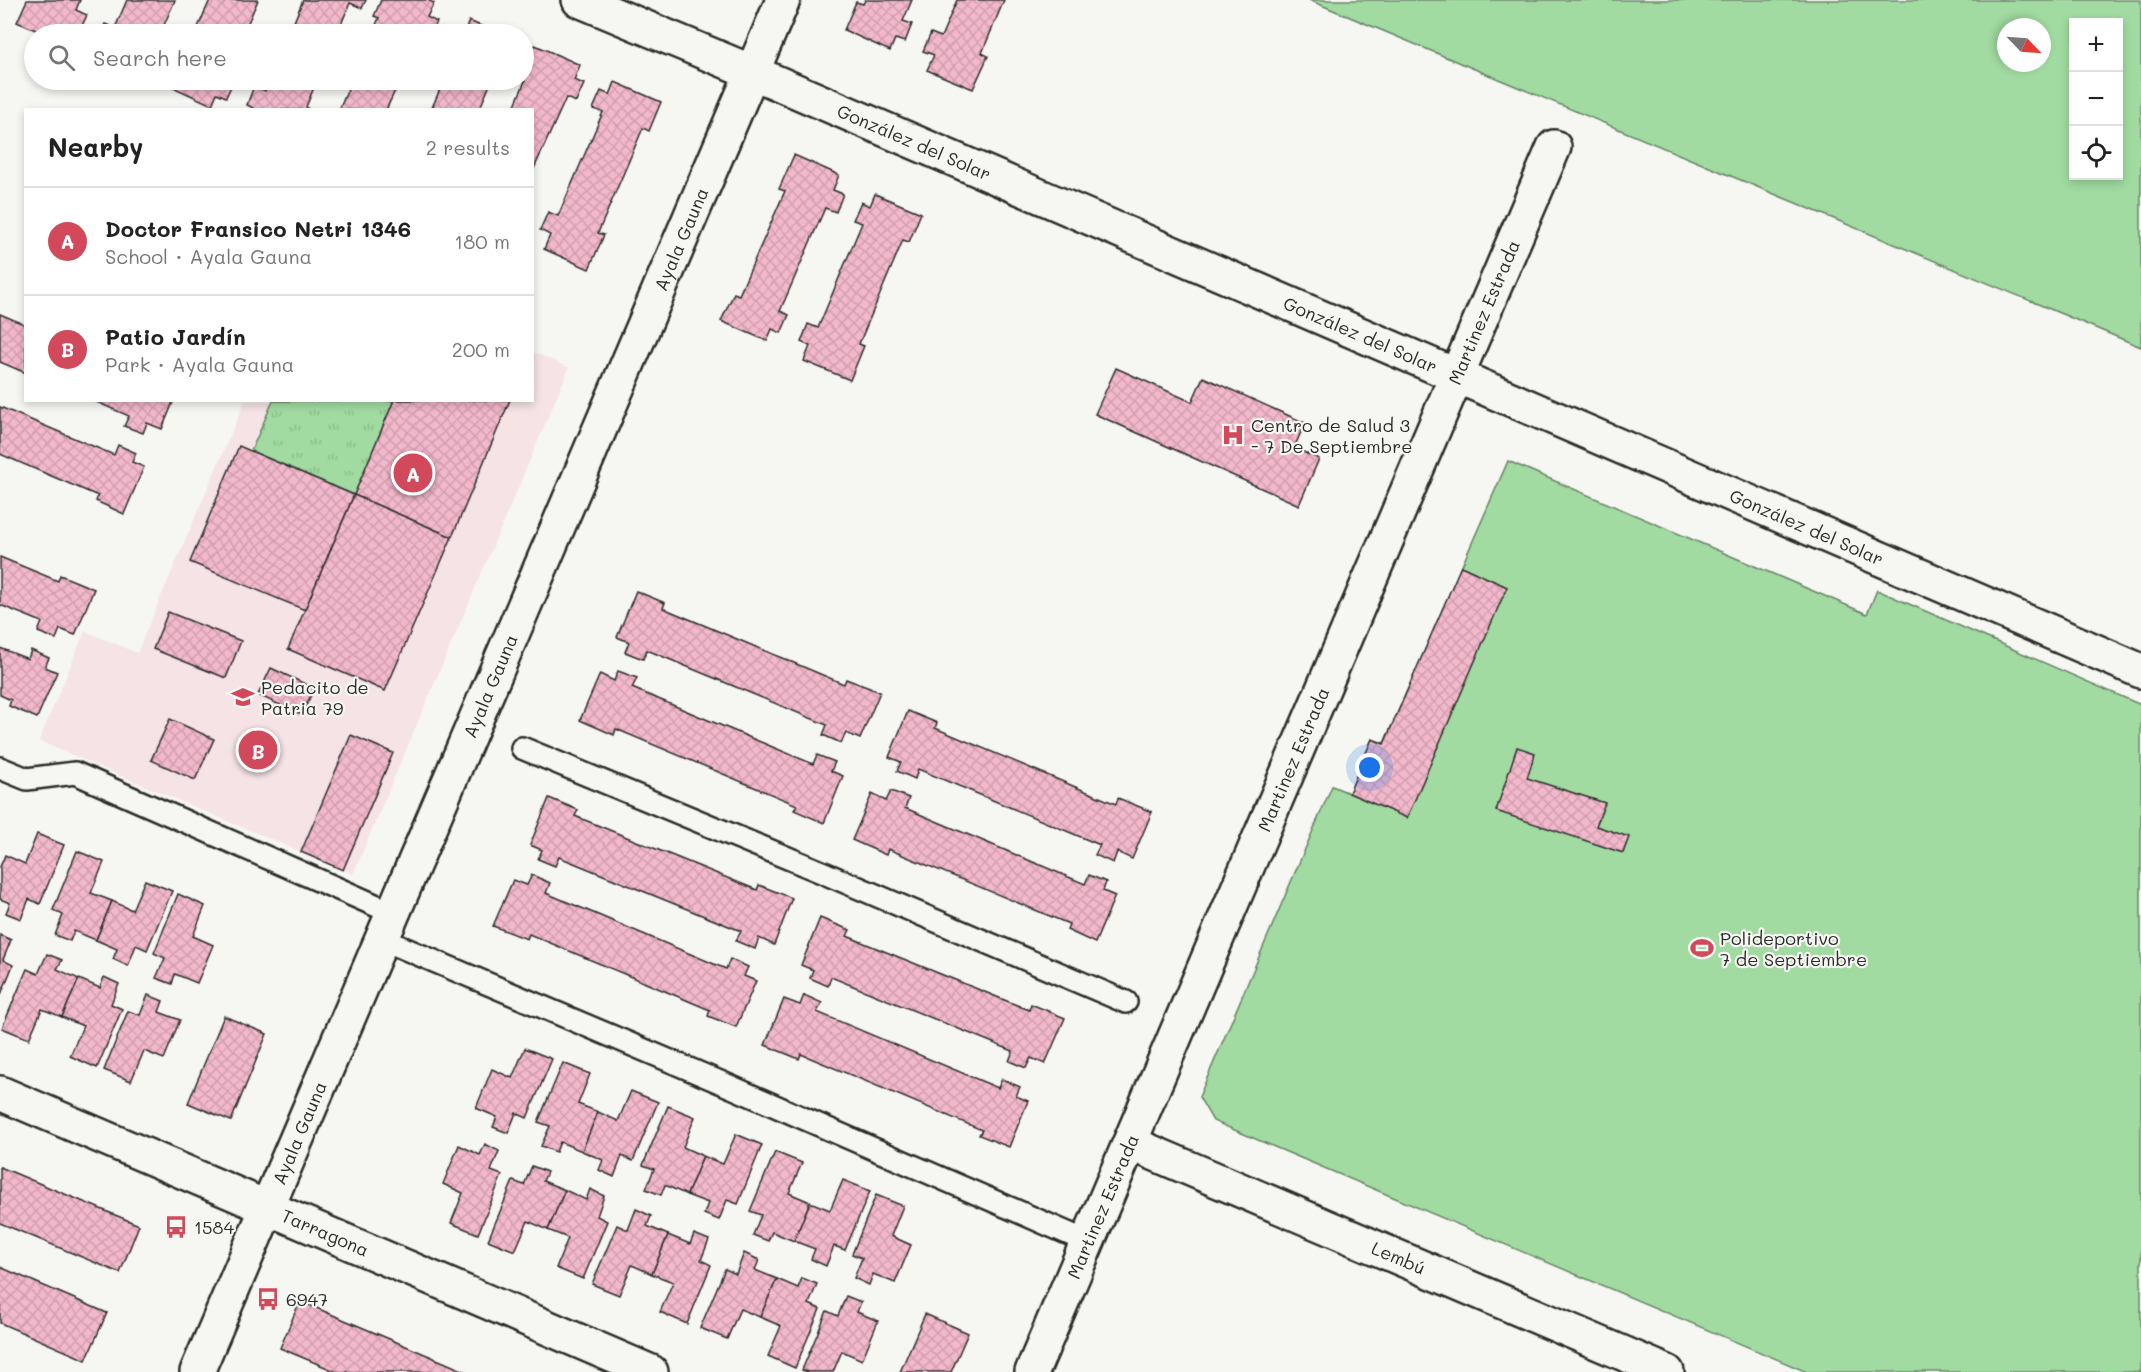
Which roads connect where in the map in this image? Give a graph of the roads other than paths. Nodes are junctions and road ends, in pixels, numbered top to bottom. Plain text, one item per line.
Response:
1 (579, 0) edge
2 (783, 0) edge
3 (752, 72) junction
4 (1554, 147) dead end
5 (1457, 376) junction
6 (2141, 671) edge
7 (522, 748) dead end
8 (0, 768) edge
9 (388, 926) junction
10 (1126, 1002) dead end
11 (0, 1094) edge
12 (1130, 1143) junction
13 (267, 1209) junction
14 (1088, 1242) junction
15 (197, 1372) edge
16 (651, 1372) edge
17 (1032, 1372) edge
18 (1667, 1372) edge

1 - 3 street, González del Solar
2 - 3 street, Ayala Gauna
3 - 5 street, González del Solar
3 - 9 street, Ayala Gauna
4 - 5 street, Martinez Estrada
5 - 6 street, González del Solar
5 - 12 street, Martinez Estrada
7 - 10 lane
8 - 9 lane
9 - 13 street, Ayala Gauna
9 - 14 lane
11 - 13 street, Tarragona
12 - 14 street, Martinez Estrada
12 - 18 street, Lembú
13 - 15 street, Ayala Gauna
13 - 16 street, Tarragona
14 - 17 street, Martinez Estrada

